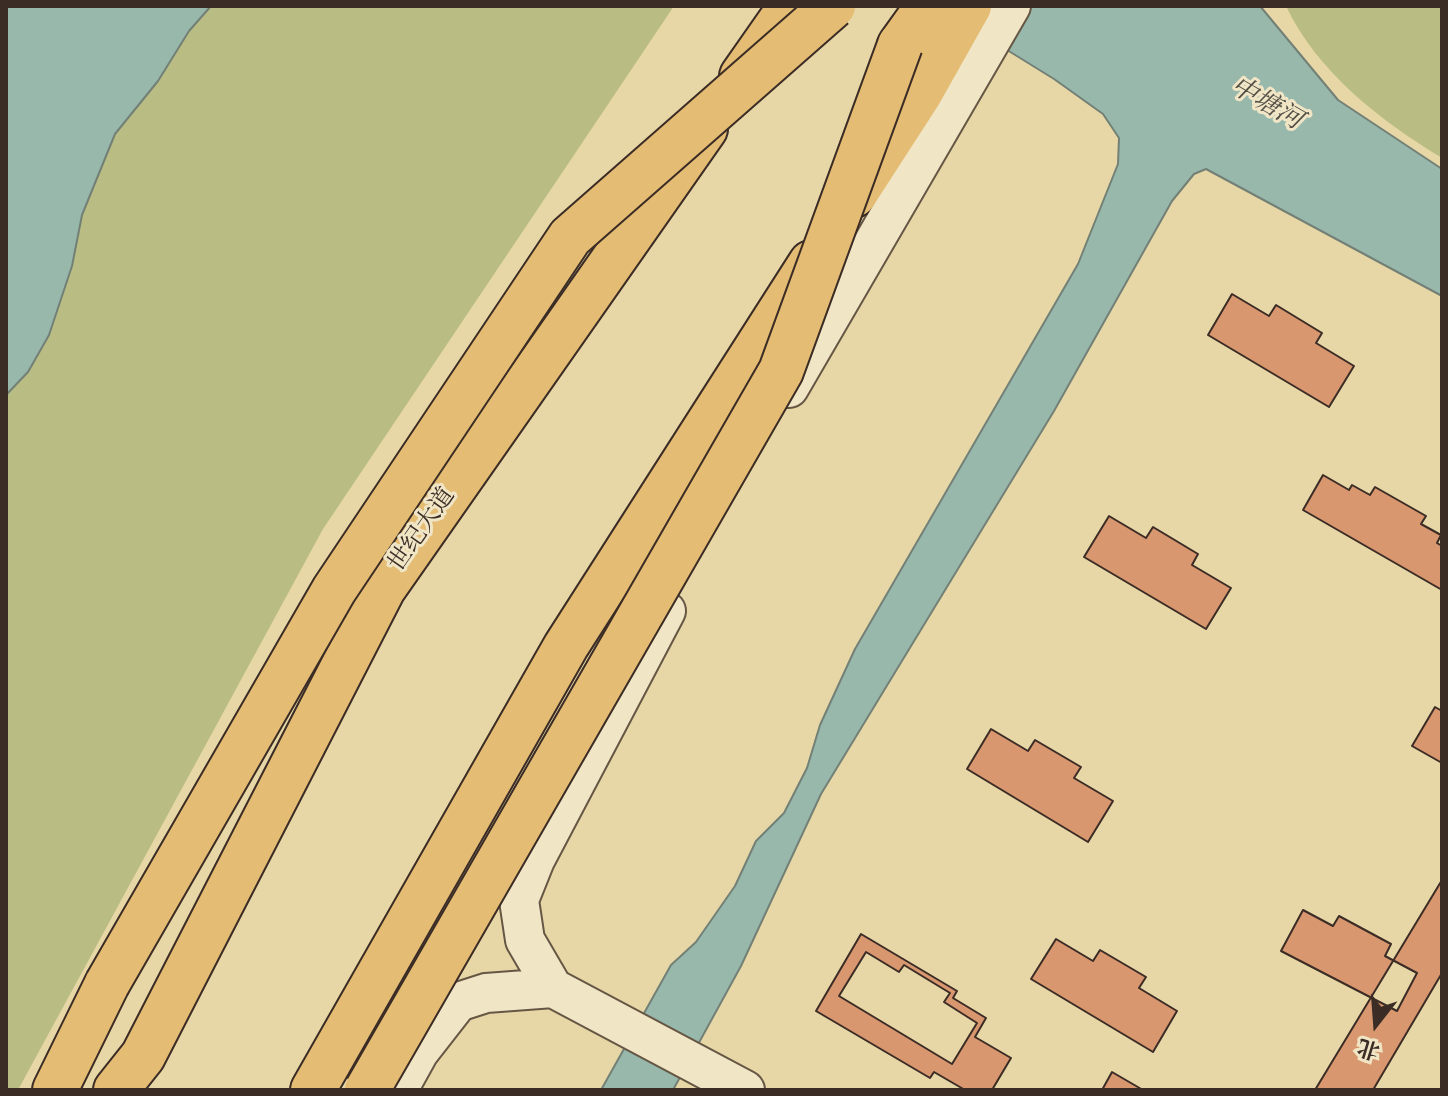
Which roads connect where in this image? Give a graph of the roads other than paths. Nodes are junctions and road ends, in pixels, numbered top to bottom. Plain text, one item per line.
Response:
1 (791, 6) edge
2 (833, 6) edge
3 (928, 6) edge
4 (994, 11) edge
5 (553, 988) junction
6 (55, 1090) edge
7 (116, 1090) edge
8 (313, 1090) edge
9 (367, 1090) edge
10 (398, 1090) edge
11 (745, 1090) edge

1 - 7 main road, 世纪大道
2 - 6 main road, bridge
3 - 9 main road, bridge
4 - 5 street
4 - 8 main road
5 - 10 street
5 - 11 street

